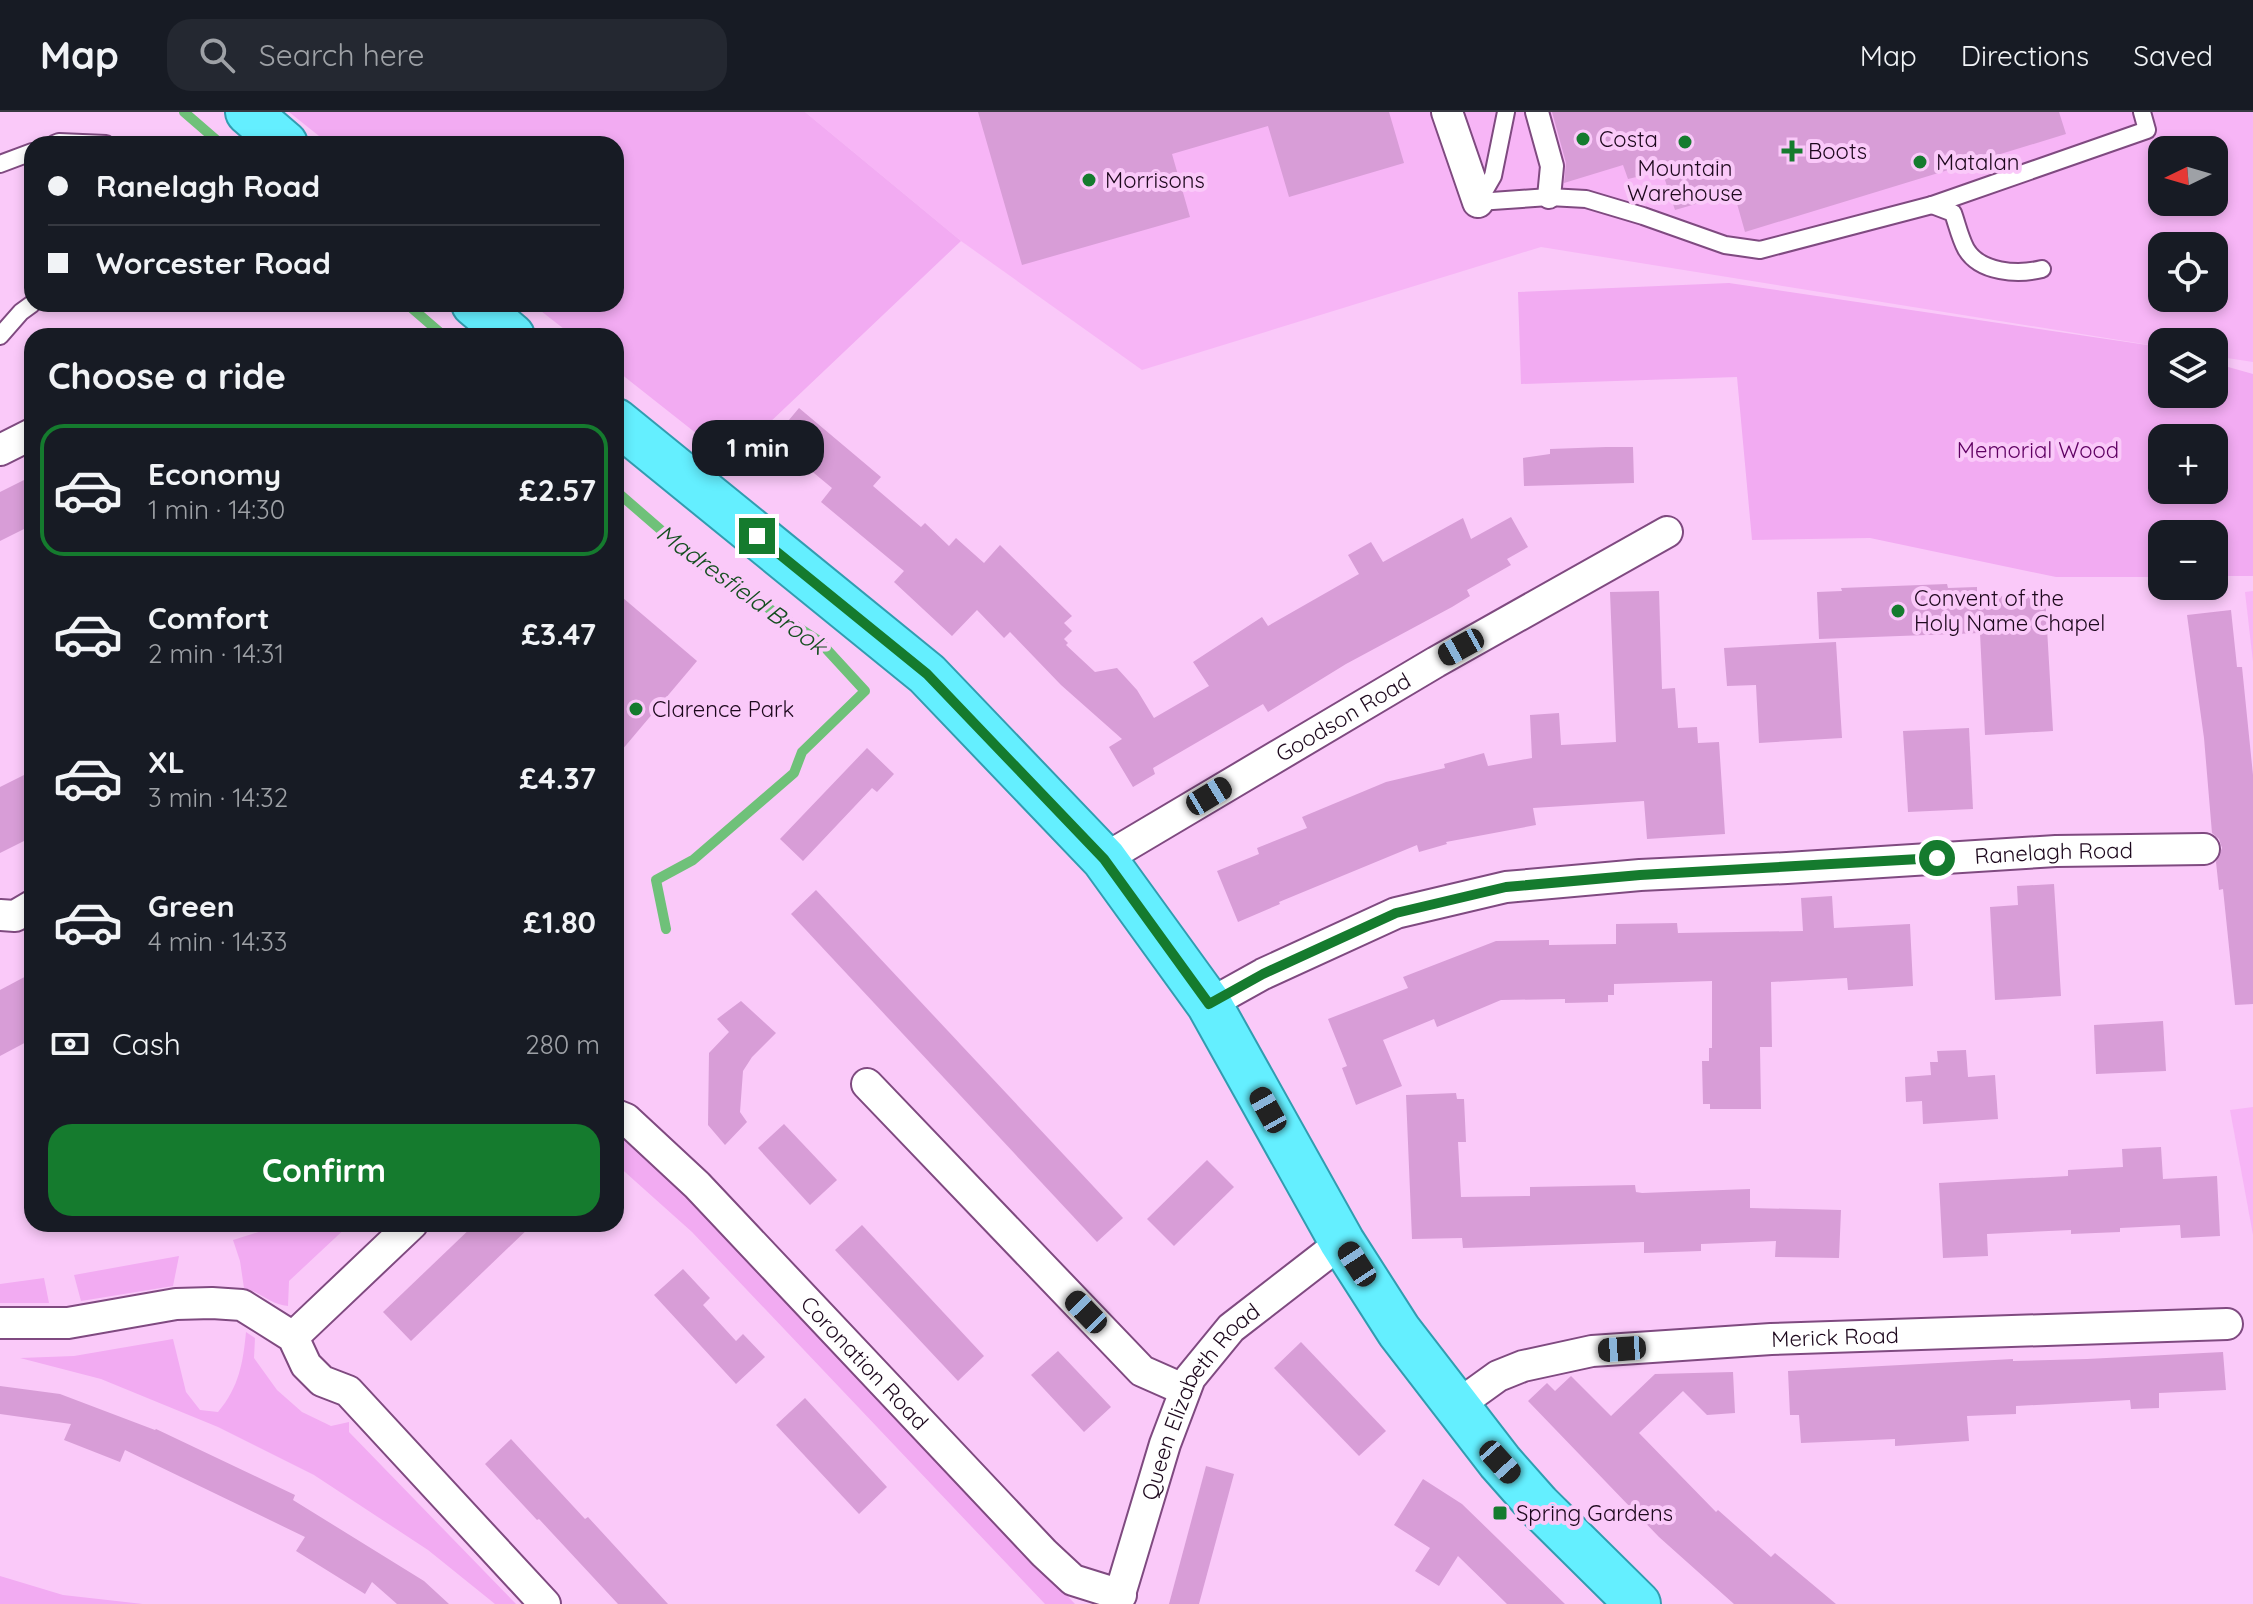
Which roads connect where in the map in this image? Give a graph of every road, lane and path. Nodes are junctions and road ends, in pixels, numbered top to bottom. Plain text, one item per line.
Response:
1 (248, 112) edge
2 (1447, 112) edge
3 (1506, 112) edge
4 (1537, 112) edge
5 (2142, 112) edge
6 (276, 136) edge
7 (24, 155) edge
8 (0, 164) edge
9 (1549, 197) junction
10 (1478, 202) junction
11 (1932, 205) junction
12 (2042, 269) dead end
13 (24, 310) edge
14 (0, 336) edge
15 (624, 428) edge
16 (24, 438) edge
17 (0, 450) edge
18 (1667, 532) dead end
19 (2204, 849) dead end
20 (1104, 859) junction
21 (24, 911) edge
22 (0, 915) edge
23 (1209, 1004) junction
24 (867, 1084) dead end
25 (624, 1118) edge
26 (404, 1232) edge
27 (1342, 1242) junction
28 (0, 1323) edge
29 (2227, 1324) dead end
30 (293, 1337) junction
31 (1185, 1390) junction
32 (1455, 1407) junction
33 (1119, 1599) edge
34 (1631, 1602) edge
35 (545, 1604) edge

1 - 6 highway
2 - 10 street
3 - 10 lane
4 - 9 street
5 - 11 lane
7 - 8 lane
9 - 10 lane
9 - 11 lane
11 - 12 lane
13 - 14 lane
15 - 20 highway
16 - 17 street
18 - 20 street, Goodson Road
19 - 23 street, Ranelagh Road
20 - 23 highway
21 - 22 street
23 - 27 highway
24 - 31 street
25 - 33 street, Coronation Road
26 - 30 street
27 - 31 street, Queen Elizabeth Road
27 - 32 highway
28 - 30 street
29 - 32 street, Merick Road
30 - 35 street
31 - 33 street, Queen Elizabeth Road
32 - 34 highway

